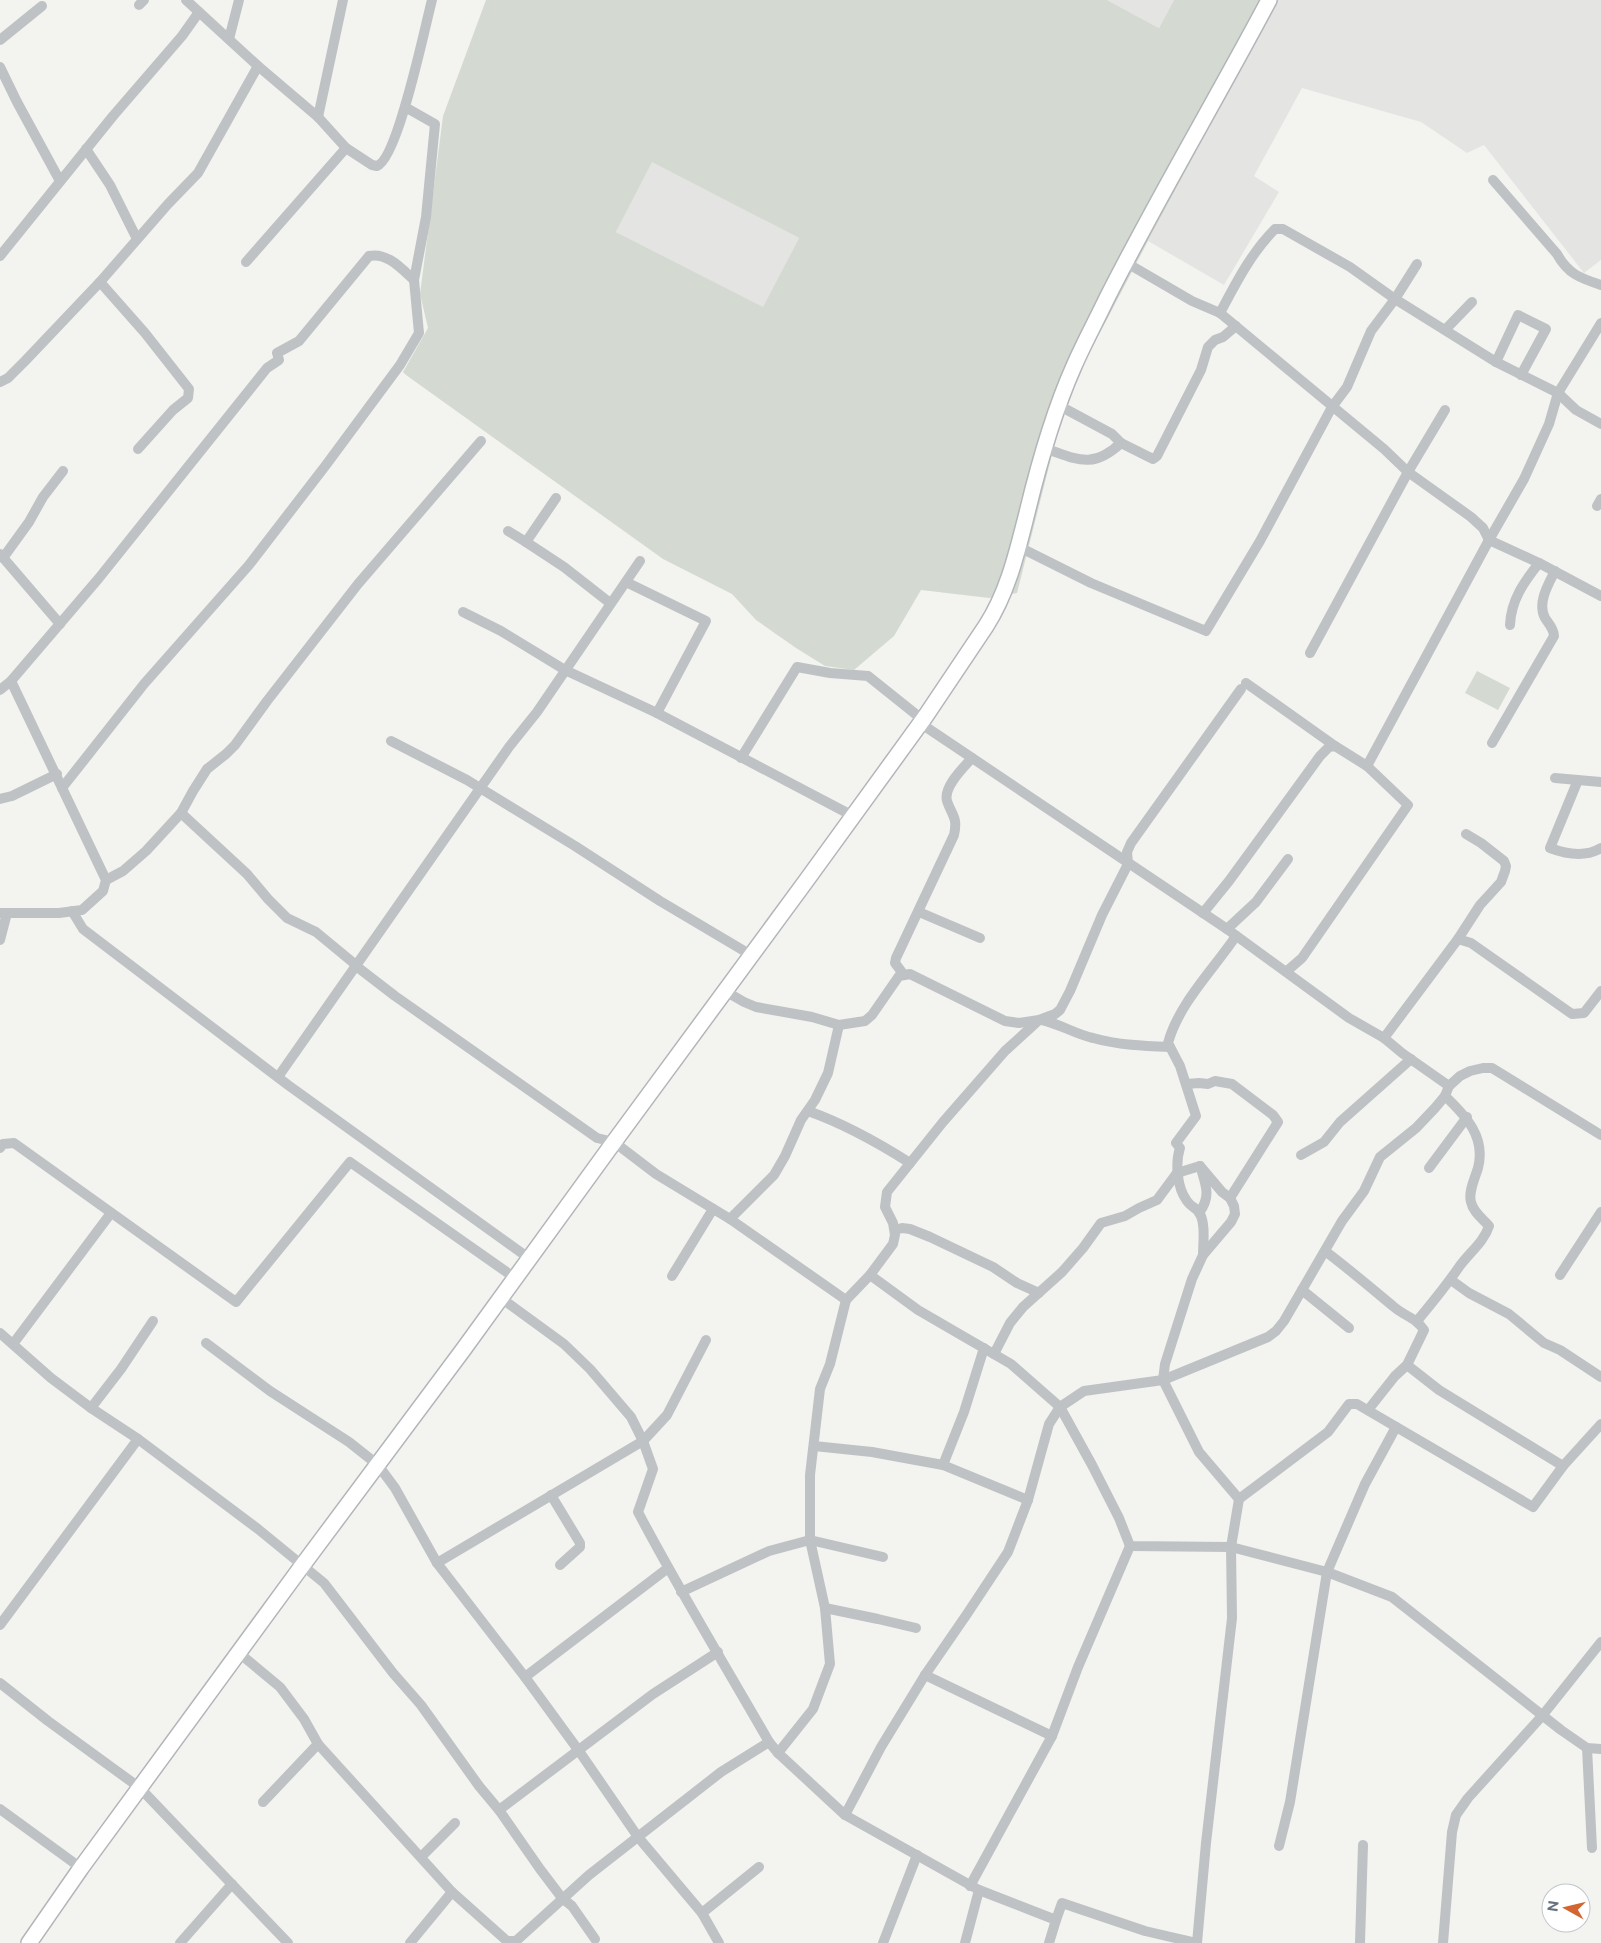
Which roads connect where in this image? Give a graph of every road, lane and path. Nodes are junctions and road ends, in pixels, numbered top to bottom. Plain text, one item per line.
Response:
1 (186, 0) edge
2 (239, 0) edge
3 (343, 0) edge
4 (432, 0) edge
5 (1269, 0) edge
6 (42, 6) dead end
7 (199, 12) junction
8 (229, 39) junction
9 (0, 40) edge
10 (258, 66) junction
11 (0, 67) edge
12 (406, 107) junction
13 (318, 117) junction
14 (346, 148) junction
15 (86, 149) junction
16 (1493, 180) dead end
17 (60, 181) junction
18 (137, 238) junction
19 (0, 256) edge
20 (246, 262) dead end
21 (1126, 262) junction
22 (1417, 264) dead end
23 (414, 280) junction
24 (100, 282) junction
25 (1601, 285) edge
26 (1395, 299) junction
27 (1472, 302) dead end
28 (1220, 313) junction
29 (1601, 323) edge
30 (1236, 326) junction
31 (1444, 330) junction
32 (1496, 362) junction
33 (1521, 374) junction
34 (0, 382) edge
35 (1558, 393) junction
36 (1058, 405) junction
37 (1332, 407) junction
38 (1445, 410) dead end
39 (1601, 424) edge
40 (481, 441) dead end
41 (1120, 443) junction
42 (1044, 448) junction
43 (138, 450) dead end
44 (63, 471) dead end
45 (1408, 472) junction
46 (556, 498) dead end
47 (508, 531) dead end
48 (1489, 540) junction
49 (526, 542) junction
50 (1019, 547) junction
51 (2, 556) edge
52 (640, 561) dead end
53 (1539, 563) junction
54 (1555, 571) junction
55 (626, 582) junction
56 (1601, 596) edge
57 (610, 604) junction
58 (462, 612) dead end
59 (60, 624) junction
60 (1510, 625) dead end
61 (1310, 653) dead end
62 (565, 670) junction
63 (11, 681) junction
64 (0, 690) edge
65 (657, 714) junction
66 (921, 721) junction
67 (391, 741) dead end
68 (1492, 743) dead end
69 (1335, 746) junction
70 (741, 758) junction
71 (972, 758) junction
72 (1367, 766) junction
73 (57, 774) junction
74 (1554, 778) dead end
75 (1578, 780) junction
76 (1601, 782) edge
77 (62, 788) junction
78 (480, 789) junction
79 (0, 799) edge
80 (181, 813) junction
81 (853, 816) junction
82 (1466, 834) dead end
83 (1601, 848) edge
84 (1288, 859) dead end
85 (1128, 864) junction
86 (106, 880) junction
87 (72, 911) junction
88 (919, 912) junction
89 (4, 913) edge
90 (1203, 913) junction
91 (1227, 929) junction
92 (1236, 936) junction
93 (980, 938) dead end
94 (1458, 939) junction
95 (0, 940) edge
96 (751, 955) junction
97 (356, 966) junction
98 (1286, 971) junction
99 (904, 974) junction
100 (725, 991) junction
101 (1601, 991) edge
102 (1039, 1020) junction
103 (838, 1025) junction
104 (1384, 1038) junction
105 (1170, 1047) junction
106 (1410, 1060) junction
107 (278, 1078) junction
108 (1186, 1084) junction
109 (1447, 1091) junction
110 (808, 1111) junction
111 (1466, 1117) junction
112 (1601, 1135) edge
113 (614, 1142) junction
114 (0, 1148) edge
115 (1301, 1155) dead end
116 (910, 1163) junction
117 (1200, 1166) junction
118 (1429, 1168) dead end
119 (1177, 1173) junction
120 (1230, 1198) junction
121 (713, 1209) junction
122 (1601, 1212) edge
123 (111, 1213) junction
124 (1199, 1213) junction
125 (730, 1219) junction
126 (895, 1230) junction
127 (1325, 1251) junction
128 (1203, 1255) junction
129 (530, 1259) junction
130 (870, 1275) junction
131 (1560, 1275) dead end
132 (672, 1276) dead end
133 (515, 1278) junction
134 (1451, 1280) junction
135 (1302, 1290) junction
136 (1039, 1293) junction
137 (501, 1298) junction
138 (846, 1300) junction
139 (1417, 1320) junction
140 (153, 1321) dead end
141 (1349, 1328) dead end
142 (0, 1333) edge
143 (706, 1340) dead end
144 (13, 1344) junction
145 (206, 1344) dead end
146 (984, 1348) junction
147 (994, 1354) junction
148 (1407, 1365) junction
149 (1601, 1377) edge
150 (1163, 1380) junction
151 (1060, 1407) junction
152 (91, 1408) junction
153 (1368, 1410) junction
154 (1601, 1424) edge
155 (1396, 1427) junction
156 (138, 1439) junction
157 (643, 1441) junction
158 (814, 1446) junction
159 (943, 1464) junction
160 (378, 1465) junction
161 (1563, 1466) junction
162 (551, 1495) junction
163 (1239, 1499) junction
164 (1028, 1500) junction
165 (810, 1540) junction
166 (1130, 1546) junction
167 (1231, 1547) junction
168 (883, 1557) dead end
169 (437, 1563) junction
170 (560, 1565) dead end
171 (302, 1566) junction
172 (668, 1568) junction
173 (1327, 1572) junction
174 (681, 1592) junction
175 (826, 1608) junction
176 (0, 1625) edge
177 (916, 1628) dead end
178 (1601, 1642) edge
179 (718, 1652) junction
180 (239, 1653) junction
181 (925, 1675) junction
182 (525, 1677) junction
183 (0, 1683) edge
184 (1542, 1716) junction
185 (1052, 1736) junction
186 (769, 1742) junction
187 (318, 1744) junction
188 (1587, 1748) junction
189 (1601, 1749) edge
190 (579, 1751) junction
191 (778, 1753) junction
192 (140, 1788) junction
193 (263, 1802) dead end
194 (0, 1809) edge
195 (499, 1810) junction
196 (845, 1815) junction
197 (455, 1823) dead end
198 (638, 1837) junction
199 (1363, 1845) dead end
200 (1279, 1846) dead end
201 (1592, 1848) dead end
202 (917, 1856) junction
203 (420, 1857) junction
204 (759, 1867) dead end
205 (81, 1868) junction
206 (232, 1884) junction
207 (975, 1888) junction
208 (452, 1892) junction
209 (562, 1898) junction
210 (702, 1913) junction
211 (1056, 1920) junction
212 (595, 1940) dead end
213 (29, 1943) edge
214 (180, 1943) edge
215 (288, 1943) edge
216 (410, 1943) edge
217 (720, 1943) edge
218 (883, 1943) edge
219 (965, 1943) edge
220 (1049, 1943) edge
221 (1197, 1943) edge
222 (1360, 1943) edge
223 (1443, 1943) edge

1 - 7 street
2 - 8 street
3 - 13 street
4 - 12 street
5 - 21 street
6 - 9 street
7 - 8 street
7 - 15 street
8 - 10 street
10 - 13 street
10 - 18 street
11 - 17 street
12 - 14 street
12 - 23 street
13 - 14 street
14 - 20 street
15 - 17 street
15 - 18 street
16 - 25 street
17 - 19 street
18 - 24 street
21 - 28 street
21 - 36 street
22 - 26 street
23 - 59 street
23 - 77 street
24 - 34 street
24 - 43 street
26 - 28 street
26 - 31 street
26 - 37 street
27 - 31 street
28 - 30 street
29 - 35 street
30 - 37 street
30 - 41 street
31 - 32 street
32 - 33 street
32 - 33 street
33 - 35 street
35 - 39 street
35 - 48 street
36 - 41 street
36 - 42 street
37 - 45 street
37 - 50 street
38 - 45 street
40 - 80 street
41 - 42 street
42 - 50 street
44 - 51 street
45 - 48 street
45 - 61 street
46 - 49 street
47 - 49 street
48 - 53 street
48 - 72 street
49 - 57 street
50 - 66 street
51 - 59 street
52 - 55 street
53 - 54 street
53 - 60 street
54 - 56 street
54 - 68 street
55 - 57 street
55 - 65 street
57 - 62 street
58 - 62 street
59 - 63 street
62 - 65 street
62 - 78 street
63 - 64 street
63 - 73 street
65 - 70 street
66 - 70 street
66 - 71 street
66 - 81 street
67 - 78 street
69 - 72 street
69 - 85 street
69 - 90 street
70 - 81 street
71 - 85 street
71 - 88 street
72 - 98 street
73 - 77 street
73 - 79 street
74 - 75 street
75 - 76 street
75 - 83 street
77 - 86 street
78 - 96 street
78 - 97 street
80 - 86 street
80 - 97 street
81 - 96 street
82 - 94 street
84 - 91 street
85 - 90 street
85 - 102 street
86 - 87 street
87 - 89 street
87 - 107 street
88 - 93 street
88 - 99 street
89 - 95 street
90 - 91 street
91 - 92 street
92 - 98 street
92 - 105 street
94 - 101 street
94 - 104 street
96 - 100 street
97 - 107 street
97 - 113 street
98 - 104 street
99 - 102 street
99 - 103 street
100 - 103 street
100 - 113 street
102 - 105 street
102 - 116 street
103 - 110 street
104 - 106 street
105 - 108 street
106 - 109 street
106 - 115 street
107 - 129 street
108 - 119 street
108 - 120 street
109 - 111 street
109 - 112 street
109 - 127 street
110 - 116 street
110 - 125 street
111 - 118 street
111 - 134 street
113 - 121 street
113 - 129 street
114 - 123 street
116 - 126 street
117 - 119 street
117 - 120 street
117 - 124 street
119 - 124 street
119 - 136 street
120 - 128 street
121 - 125 street
121 - 132 street
122 - 131 street
123 - 133 street
123 - 144 street
124 - 128 street
125 - 138 street
126 - 130 street
126 - 136 street
127 - 135 street
127 - 139 street
128 - 150 street
129 - 133 street
130 - 138 street
130 - 146 street
133 - 137 street
134 - 139 street
134 - 149 street
135 - 141 street
135 - 150 street
136 - 147 street
137 - 157 street
137 - 160 street
138 - 158 street
139 - 148 street
140 - 152 street
142 - 144 street
143 - 157 street
144 - 152 street
145 - 160 street
146 - 147 street
146 - 159 street
147 - 151 street
148 - 153 street
148 - 161 street
150 - 151 street
150 - 163 street
151 - 164 street
151 - 166 street
152 - 156 street
153 - 155 street
153 - 163 street
154 - 161 street
155 - 161 street
155 - 173 street
156 - 171 street
156 - 176 street
157 - 162 street
157 - 172 street
158 - 159 street
158 - 165 street
159 - 164 street
160 - 169 street
160 - 171 street
162 - 169 street
162 - 170 street
163 - 167 street
164 - 181 street
165 - 168 street
165 - 174 street
165 - 175 street
166 - 167 street
166 - 185 street
167 - 173 street
167 - 221 street
169 - 182 street
171 - 180 street
171 - 195 street
172 - 174 street
172 - 182 street
173 - 184 street
173 - 200 street
174 - 179 street
175 - 177 street
175 - 191 street
178 - 184 street
179 - 186 street
179 - 190 street
180 - 187 street
180 - 192 street
181 - 185 street
181 - 196 street
182 - 190 street
183 - 192 street
184 - 188 street
184 - 223 street
185 - 207 street
186 - 191 street
186 - 198 street
187 - 193 street
187 - 203 street
188 - 189 street
188 - 201 street
190 - 195 street
190 - 198 street
191 - 196 street
192 - 205 street
192 - 206 street
194 - 205 street
195 - 209 street
196 - 202 street
197 - 203 street
198 - 209 street
198 - 210 street
199 - 222 street
202 - 207 street
202 - 218 street
203 - 208 street
204 - 210 street
205 - 213 street
206 - 214 street
206 - 215 street
207 - 211 street
207 - 219 street
208 - 209 street
208 - 216 street
209 - 212 street
210 - 217 street
211 - 220 street
211 - 221 street

